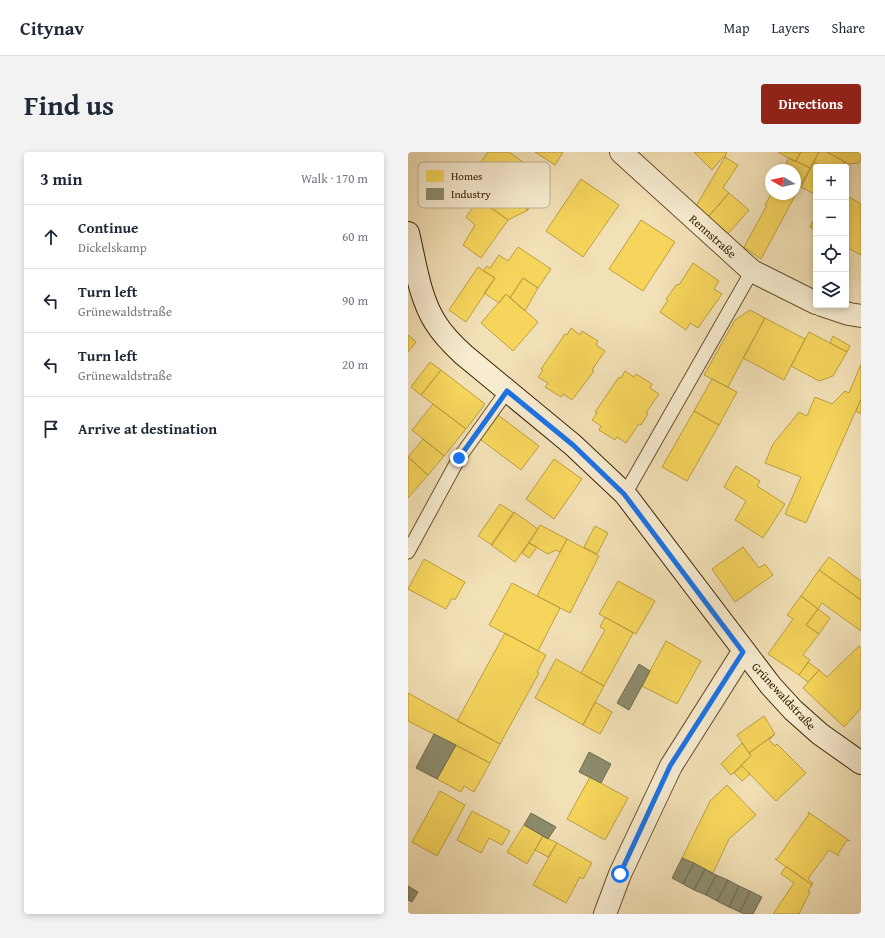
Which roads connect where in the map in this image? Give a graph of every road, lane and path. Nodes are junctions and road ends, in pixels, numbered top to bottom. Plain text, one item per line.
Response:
1 (621, 152) edge
2 (408, 232) edge
3 (752, 271) junction
4 (813, 302) edge
5 (831, 308) edge
6 (861, 316) edge
7 (507, 391) junction
8 (624, 494) junction
9 (408, 552) edge
10 (743, 652) junction
11 (861, 763) edge
12 (605, 914) edge

1 - 3 street, Rennstraße
2 - 7 street, Grünewaldstraße
3 - 4 street, Rennstraße
3 - 8 lane
5 - 6 street
7 - 8 street, Grünewaldstraße
7 - 9 lane
8 - 10 street, Grünewaldstraße
10 - 11 street, Grünewaldstraße
10 - 12 street

